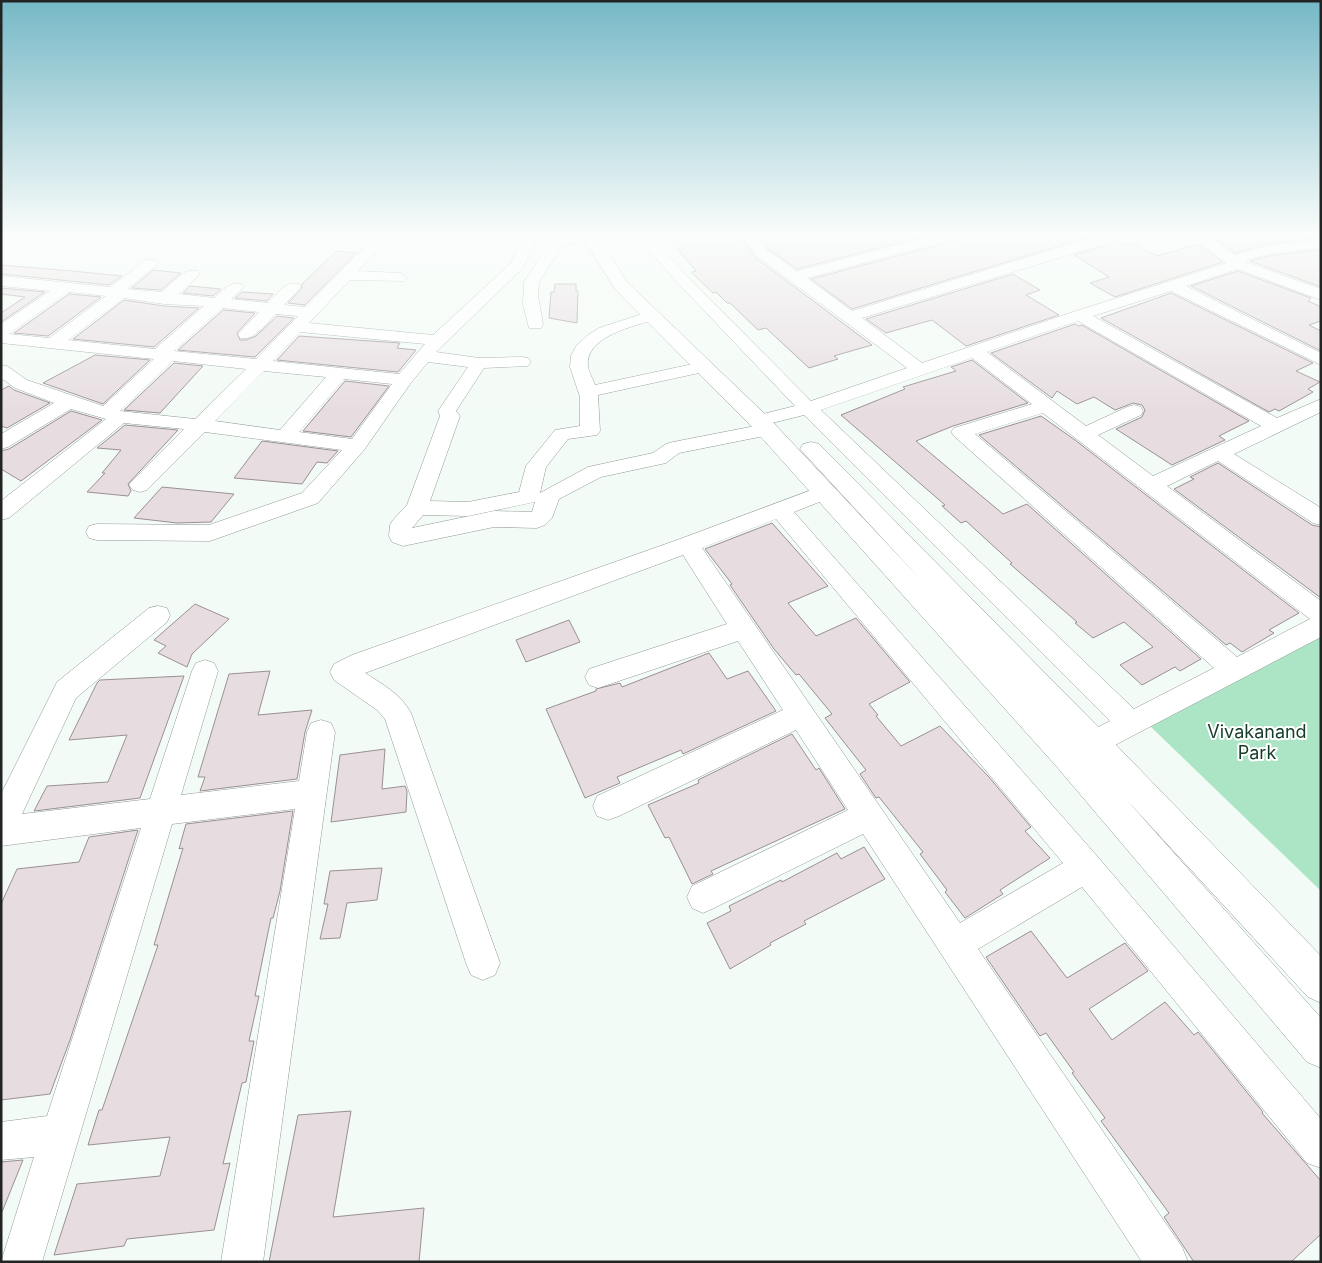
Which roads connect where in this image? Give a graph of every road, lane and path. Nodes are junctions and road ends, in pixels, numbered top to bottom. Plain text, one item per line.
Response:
1 (55, 294) edge
2 (115, 294) joint
3 (170, 294) edge
4 (228, 294) edge
5 (286, 294) edge
6 (327, 294) edge
7 (488, 294) edge
8 (529, 294) edge
9 (630, 294) edge
10 (651, 294) edge
11 (697, 294) edge
12 (819, 294) edge
13 (925, 294) edge
14 (1144, 294) edge
15 (1190, 294) edge
16 (164, 299) junction
17 (216, 304) junction
18 (270, 309) junction
19 (309, 312) junction
20 (1079, 315) junction
21 (652, 316) junction
22 (849, 317) junction
23 (536, 324) dead end
24 (295, 327) junction
25 (1, 332) edge
26 (246, 334) dead end
27 (1, 338) edge
28 (53, 344) junction
29 (431, 348) junction
30 (974, 351) junction
31 (164, 355) junction
32 (1321, 360) edge
33 (522, 362) dead end
34 (479, 363) junction
35 (260, 365) junction
36 (702, 367) junction
37 (918, 369) junction
38 (340, 373) junction
39 (6, 379) edge
40 (404, 380) junction
41 (588, 392) junction
42 (69, 402) junction
43 (1321, 405) edge
44 (1046, 406) junction
45 (808, 408) junction
46 (1134, 411) dead end
47 (114, 415) junction
48 (768, 422) junction
49 (200, 425) junction
50 (1276, 426) junction
51 (1084, 434) junction
52 (286, 436) junction
53 (1, 443) edge
54 (357, 446) junction
55 (1219, 453) junction
56 (1151, 485) junction
57 (140, 486) dead end
58 (825, 492) junction
59 (417, 508) junction
60 (779, 509) junction
61 (1, 513) edge
62 (1321, 518) edge
63 (98, 532) dead end
64 (688, 545) junction
65 (1321, 614) edge
66 (158, 615) dead end
67 (1321, 625) edge
68 (743, 629) junction
69 (1234, 670) junction
70 (205, 671) dead end
71 (598, 677) dead end
72 (800, 714) junction
73 (1131, 724) junction
74 (321, 732) dead end
75 (1093, 744) junction
76 (1068, 757) junction
77 (312, 793) junction
78 (608, 806) dead end
79 (162, 810) junction
80 (868, 816) junction
81 (1, 829) edge
82 (1086, 867) junction
83 (703, 897) dead end
84 (956, 944) junction
85 (483, 963) dead end
86 (1321, 984) edge
87 (1321, 1048) edge
88 (61, 1134) junction
89 (1, 1141) edge
90 (1321, 1149) edge
91 (21, 1262) edge
92 (242, 1262) edge
93 (1167, 1262) edge

1 - 25 street
2 - 16 street
2 - 28 street
3 - 16 street
4 - 17 street
5 - 18 street
6 - 19 street
7 - 29 street
8 - 23 street
9 - 21 main road
10 - 48 main road
11 - 45 street
12 - 22 street
13 - 22 street
14 - 20 street
15 - 32 street
16 - 17 street
17 - 18 street
17 - 31 street
18 - 19 street
18 - 26 street
19 - 24 street
20 - 30 street
20 - 50 street
21 - 36 main road
21 - 41 street
22 - 37 street
24 - 29 street
24 - 35 street
27 - 28 street
28 - 31 street
29 - 34 street
29 - 40 street
30 - 37 street
30 - 44 street
31 - 35 street
31 - 47 street
33 - 34 street
34 - 59 street
35 - 38 street
35 - 49 street
36 - 41 street
36 - 48 main road
37 - 45 street
38 - 40 street
38 - 52 street
39 - 42 street
40 - 54 street
41 - 59 street
42 - 47 street
42 - 53 street
43 - 50 street
44 - 51 street
44 - 69 street
45 - 48 street
45 - 73 street
46 - 51 street
47 - 49 street
47 - 61 street
48 - 58 main road
48 - 59 street
48 - 75 main road
49 - 52 street
49 - 57 street
50 - 55 street
51 - 56 street
52 - 54 street
54 - 63 street
55 - 56 street
55 - 62 street
56 - 65 street
58 - 60 street
58 - 76 main road
60 - 64 street
60 - 82 street
64 - 68 street
64 - 85 street
66 - 81 street
67 - 69 street
68 - 71 street
68 - 72 street
69 - 73 street
70 - 79 street
72 - 78 street
72 - 80 street
73 - 75 street
74 - 77 street
75 - 76 street
75 - 86 main road
76 - 87 main road
77 - 79 street
77 - 92 street
79 - 81 street
79 - 88 street
80 - 83 street
80 - 84 street
82 - 84 street
82 - 90 street
84 - 93 street
88 - 89 street
88 - 91 street

